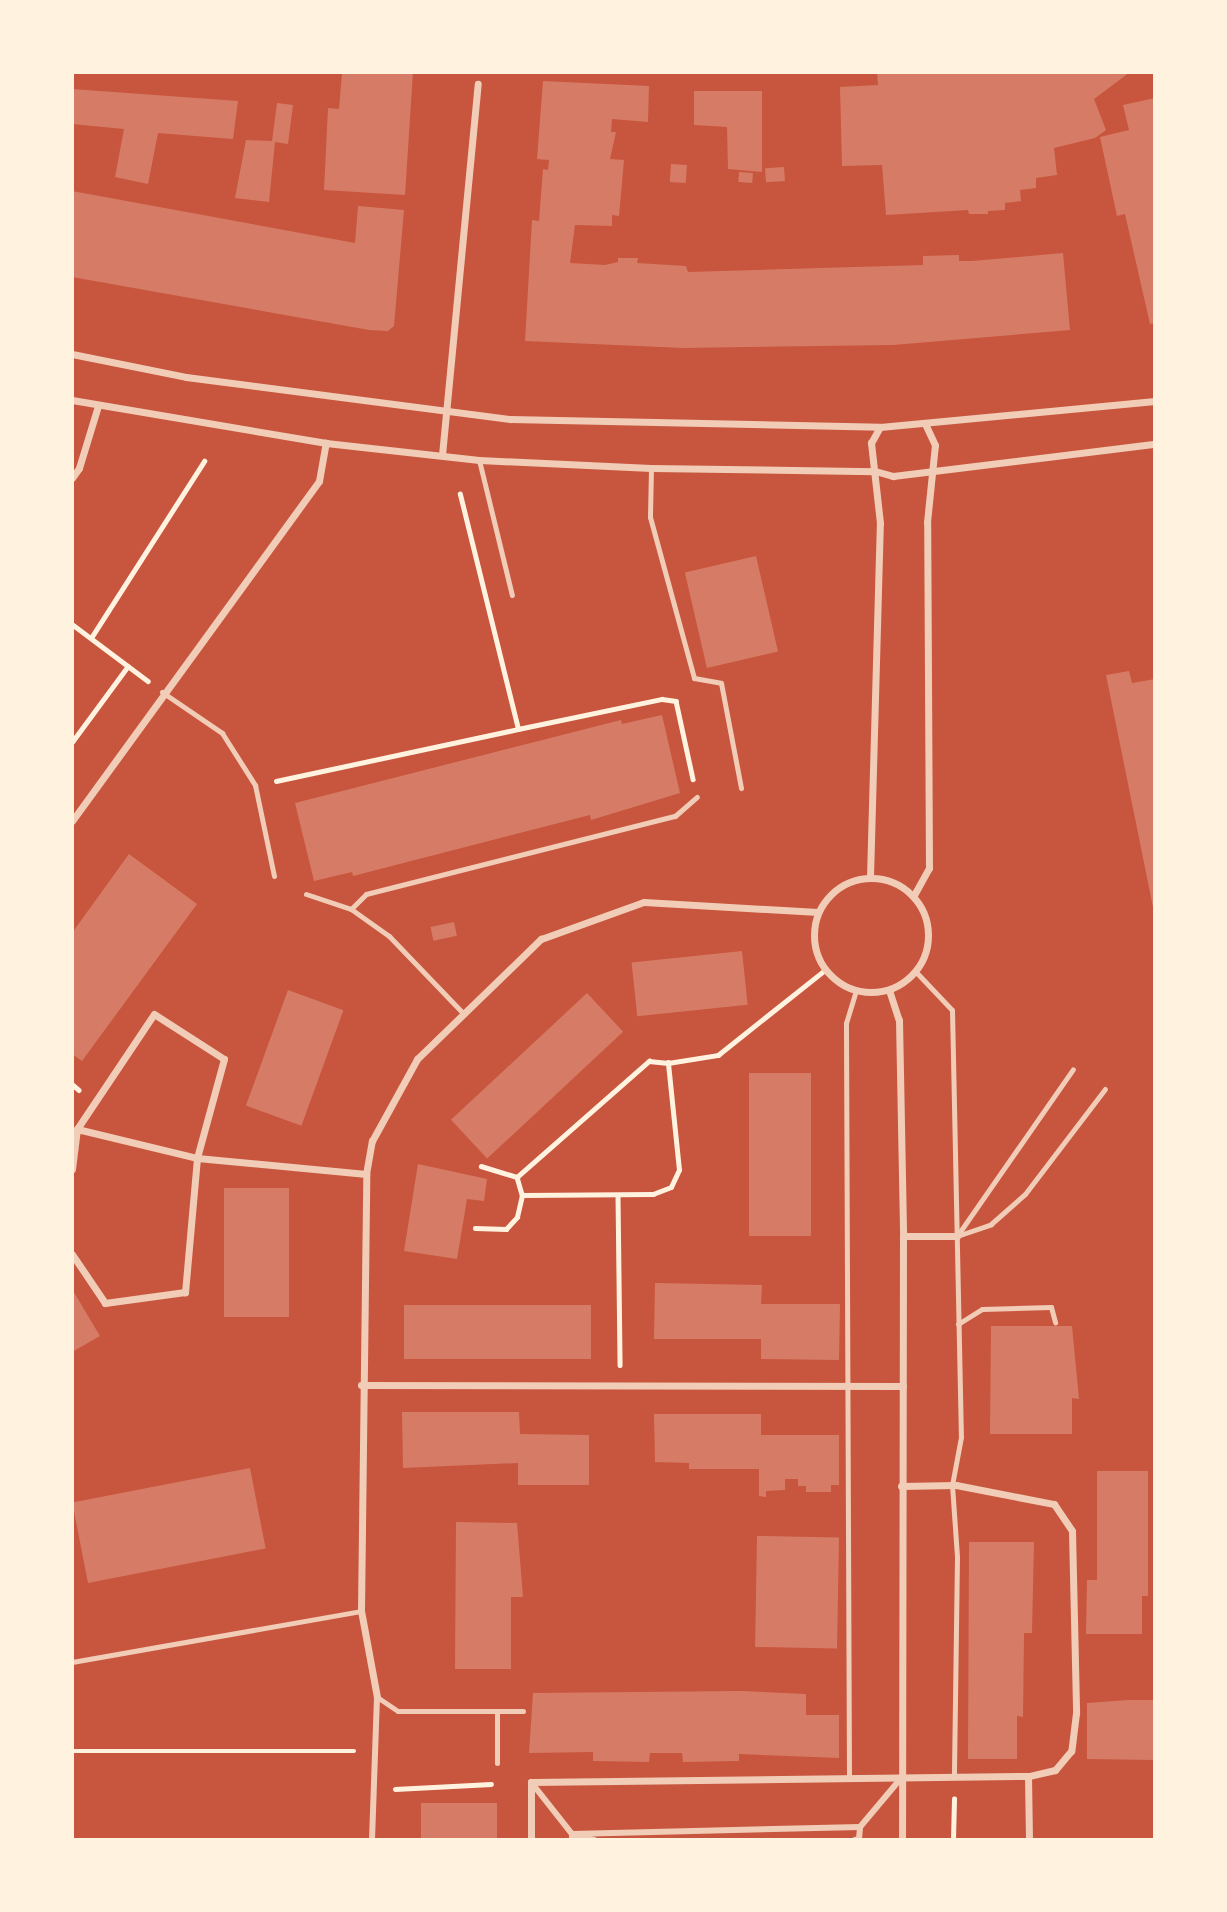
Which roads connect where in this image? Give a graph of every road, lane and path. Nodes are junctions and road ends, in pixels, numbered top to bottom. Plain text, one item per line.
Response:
1 (478, 85) dead end
2 (72, 354) edge
3 (72, 400) edge
4 (1155, 401) edge
5 (98, 405) junction
6 (447, 412) junction
7 (925, 424) junction
8 (880, 427) junction
9 (326, 443) junction
10 (1155, 444) edge
11 (442, 455) junction
12 (204, 460) dead end
13 (480, 460) junction
14 (651, 468) junction
15 (933, 468) junction
16 (875, 471) junction
17 (72, 478) edge
18 (460, 494) dead end
19 (512, 595) dead end
20 (72, 624) edge
21 (91, 638) junction
22 (128, 666) junction
23 (162, 692) junction
24 (518, 729) junction
25 (72, 742) edge
26 (255, 785) junction
27 (741, 788) dead end
28 (697, 797) joint
29 (72, 821) edge
30 (274, 876) dead end
31 (870, 877) junction
32 (306, 894) dead end
33 (914, 895) junction
34 (351, 909) junction
35 (818, 912) junction
36 (825, 970) junction
37 (916, 972) junction
38 (889, 990) junction
39 (856, 991) junction
40 (462, 1012) junction
41 (668, 1063) junction
42 (1073, 1069) dead end
43 (1105, 1089) dead end
44 (77, 1129) junction
45 (197, 1158) junction
46 (481, 1166) dead end
47 (72, 1169) edge
48 (366, 1174) junction
49 (517, 1177) junction
50 (522, 1195) junction
51 (618, 1195) junction
52 (475, 1228) dead end
53 (903, 1236) junction
54 (957, 1236) junction
55 (72, 1254) edge
56 (1055, 1322) dead end
57 (958, 1324) junction
58 (360, 1385) junction
59 (620, 1385) junction
60 (848, 1385) junction
61 (903, 1386) junction
62 (952, 1485) junction
63 (901, 1486) junction
64 (361, 1611) junction
65 (72, 1661) edge
66 (377, 1697) junction
67 (497, 1712) junction
68 (523, 1712) dead end
69 (72, 1751) edge
70 (375, 1751) junction
71 (497, 1763) dead end
72 (1028, 1776) junction
73 (902, 1777) junction
74 (954, 1777) junction
75 (849, 1778) junction
76 (531, 1782) junction
77 (373, 1790) junction
78 (860, 1827) junction
79 (572, 1837) edge
80 (372, 1840) edge
81 (531, 1840) edge
82 (594, 1840) edge
83 (858, 1840) edge
84 (902, 1840) edge
85 (953, 1840) edge
86 (1029, 1840) edge

1 - 6 street
2 - 6 street
3 - 5 street
4 - 7 street
5 - 9 street
5 - 17 street
6 - 8 street
6 - 11 street
7 - 8 street
7 - 15 street
8 - 16 street
9 - 11 street
9 - 23 street
10 - 15 street
11 - 13 street
12 - 21 path
13 - 14 street
13 - 19 lane
14 - 16 street
14 - 27 lane
15 - 16 street
15 - 33 street
16 - 31 street
18 - 24 path
20 - 21 path
21 - 22 path
22 - 23 path
22 - 25 path
23 - 26 lane
23 - 29 street
24 - 26 path
24 - 28 path
26 - 30 lane
28 - 34 lane
31 - 33 street
31 - 35 street
32 - 34 lane
33 - 37 street
34 - 40 lane
35 - 36 street
35 - 40 street
36 - 39 street
36 - 41 path
37 - 38 street
37 - 54 lane
38 - 39 street
38 - 53 street
39 - 60 lane
40 - 48 street
41 - 49 path
41 - 51 path
42 - 54 lane
43 - 54 lane
44 - 45 street
44 - 45 street
44 - 47 street
45 - 48 street
45 - 55 street
46 - 49 path
48 - 58 street
49 - 50 path
50 - 51 path
50 - 52 path
51 - 59 path
53 - 54 street
53 - 61 street
54 - 57 lane
56 - 57 lane
57 - 62 lane
58 - 59 street
58 - 64 street
59 - 60 street
60 - 61 street
60 - 75 lane
61 - 63 street
62 - 63 street
62 - 72 street
62 - 74 lane
63 - 73 street
64 - 65 lane
64 - 66 street
66 - 67 lane
66 - 70 street
67 - 68 lane
67 - 71 lane
69 - 70 path
70 - 77 street
72 - 74 street
72 - 86 street
73 - 74 street
73 - 75 street
73 - 78 street
73 - 84 street
74 - 85 path
75 - 76 street
76 - 77 path
76 - 79 street
76 - 81 street
77 - 80 street
78 - 79 street
78 - 83 street
79 - 82 street

